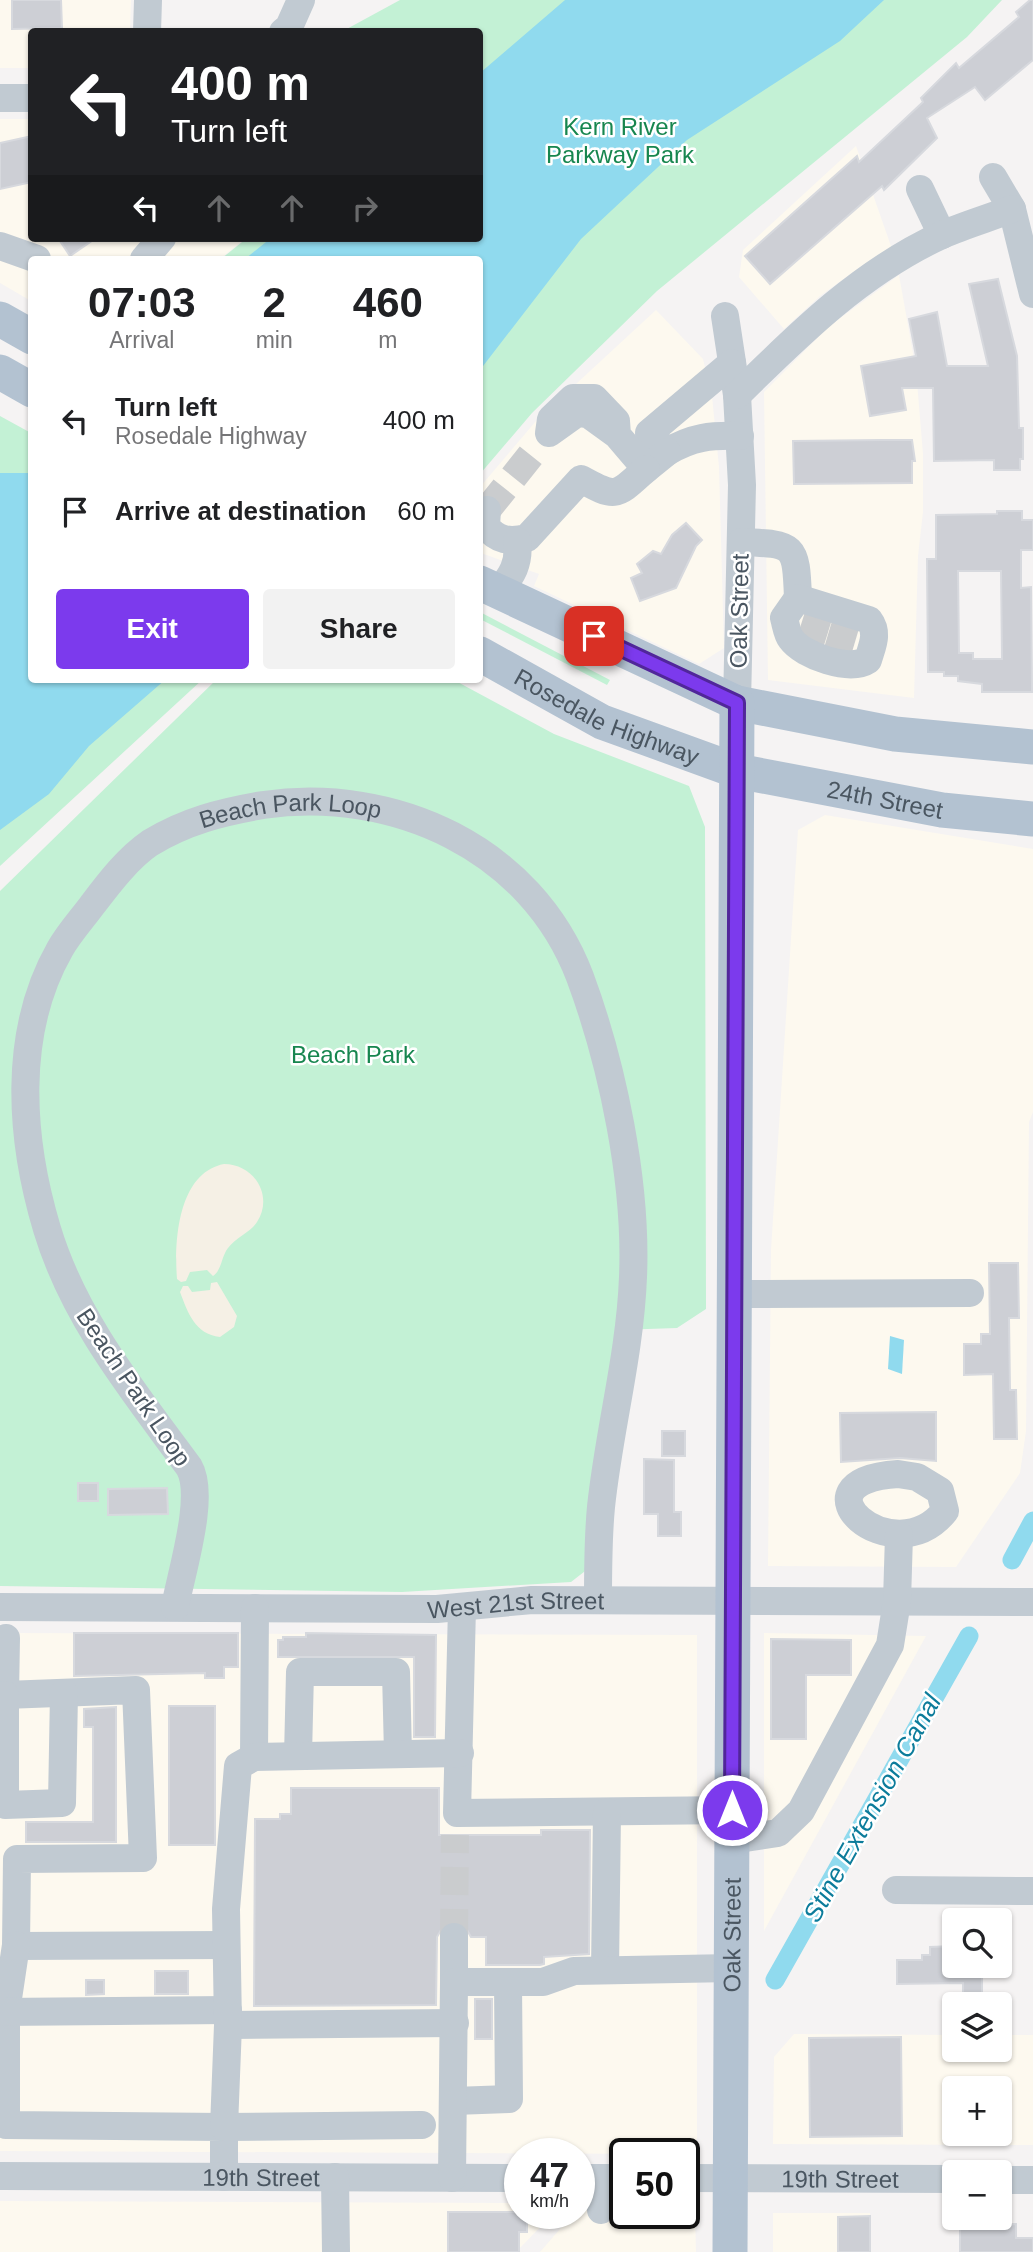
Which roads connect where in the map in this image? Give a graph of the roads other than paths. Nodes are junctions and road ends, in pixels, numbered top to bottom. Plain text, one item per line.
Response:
1 (148, 0) edge
2 (301, 0) edge
3 (147, 28) edge
4 (288, 28) edge
5 (0, 98) edge
6 (28, 98) edge
7 (993, 177) dead end
8 (920, 188) dead end
9 (1012, 209) junction
10 (942, 235) junction
11 (159, 242) edge
12 (0, 246) edge
13 (28, 256) edge
14 (147, 256) edge
15 (1033, 294) edge
16 (725, 316) dead end
17 (0, 319) edge
18 (28, 335) edge
19 (732, 363) junction
20 (0, 372) edge
21 (28, 388) edge
22 (737, 396) junction
23 (740, 436) junction
24 (542, 442) tunnel mouth
25 (657, 460) junction
26 (487, 510) dead end
27 (517, 541) junction
28 (741, 542) junction
29 (489, 588) edge
30 (806, 609) junction
31 (739, 619) junction
32 (483, 656) edge
33 (737, 703) junction
34 (1033, 747) edge
35 (737, 771) junction
36 (1033, 819) edge
37 (970, 1293) dead end
38 (735, 1294) junction
39 (899, 1535) dead end
40 (598, 1600) junction
41 (733, 1601) junction
42 (897, 1601) junction
43 (1033, 1602) edge
44 (462, 1606) junction
45 (0, 1607) edge
46 (175, 1608) junction
47 (255, 1608) junction
48 (6, 1637) dead end
49 (64, 1693) junction
50 (5, 1695) junction
51 (460, 1753) junction
52 (398, 1754) junction
53 (298, 1756) junction
54 (254, 1757) junction
55 (607, 1812) junction
56 (732, 1825) junction
57 (896, 1890) dead end
58 (1033, 1891) edge
59 (454, 1937) tunnel mouth
60 (16, 1945) junction
61 (226, 1945) junction
62 (732, 1968) junction
63 (605, 1970) junction
64 (454, 1982) junction
65 (508, 1983) junction
66 (3, 2012) edge
67 (228, 2017) junction
68 (455, 2023) junction
69 (454, 2101) junction
70 (422, 2125) dead end
71 (224, 2127) junction
72 (0, 2176) edge
73 (224, 2177) junction
74 (335, 2177) junction
75 (452, 2178) junction
76 (504, 2178) edge
77 (601, 2178) edge
78 (700, 2178) edge
79 (731, 2178) junction
80 (942, 2179) edge
81 (1012, 2180) edge
82 (1033, 2180) edge
83 (601, 2210) dead end
84 (336, 2252) edge
85 (730, 2252) edge

1 - 3 street
2 - 4 street
5 - 6 street
7 - 9 street
8 - 10 street
9 - 10 street
9 - 15 street
10 - 22 street
11 - 14 street
12 - 13 street
16 - 19 street, Oak Street
17 - 18 main road
19 - 22 street, Oak Street
19 - 25 street
20 - 21 main road
22 - 23 street, Oak Street
23 - 25 street
23 - 28 street, Oak Street
24 - 25 street
25 - 27 street
26 - 27 street
27 - 29 street
28 - 30 street
28 - 31 street, Oak Street
29 - 33 main road
30 - 30 street
30 - 31 street
31 - 33 street, Oak Street
32 - 35 main road, Rosedale Highway
33 - 34 main road
33 - 35 main road, Oak Street
35 - 36 main road, 24th Street
35 - 38 main road, Oak Street
37 - 38 street
38 - 41 main road, Oak Street
39 - 42 street
40 - 41 street, West 21st Street
40 - 44 street, West 21st Street
40 - 46 street, Beach Park Loop
41 - 42 street, West 21st Street
41 - 56 main road, Oak Street
42 - 43 street, West 21st Street
42 - 56 street
44 - 47 street, West 21st Street
44 - 51 street
45 - 46 street, West 21st Street
46 - 47 street, West 21st Street
47 - 54 street
48 - 50 street
49 - 50 street
49 - 50 street
49 - 60 street
51 - 52 street
51 - 55 street
52 - 53 street
52 - 53 street
53 - 54 street
54 - 61 street
55 - 56 street
55 - 63 street
56 - 62 main road, Oak Street
57 - 58 street
59 - 64 street
60 - 61 street
60 - 66 street
61 - 67 street
62 - 63 street
62 - 79 main road, Oak Street
63 - 65 street
64 - 65 street
64 - 68 street
65 - 69 street
66 - 67 street
66 - 71 street
67 - 68 street
67 - 71 street
68 - 69 street
69 - 75 street
70 - 71 street
71 - 73 street
72 - 73 street, 19th Street
73 - 74 street, 19th Street
74 - 75 street, 19th Street
74 - 84 street
75 - 76 street, 19th Street
77 - 83 street
78 - 79 street, 19th Street
79 - 80 street, 19th Street
79 - 85 main road, Oak Street
81 - 82 street

